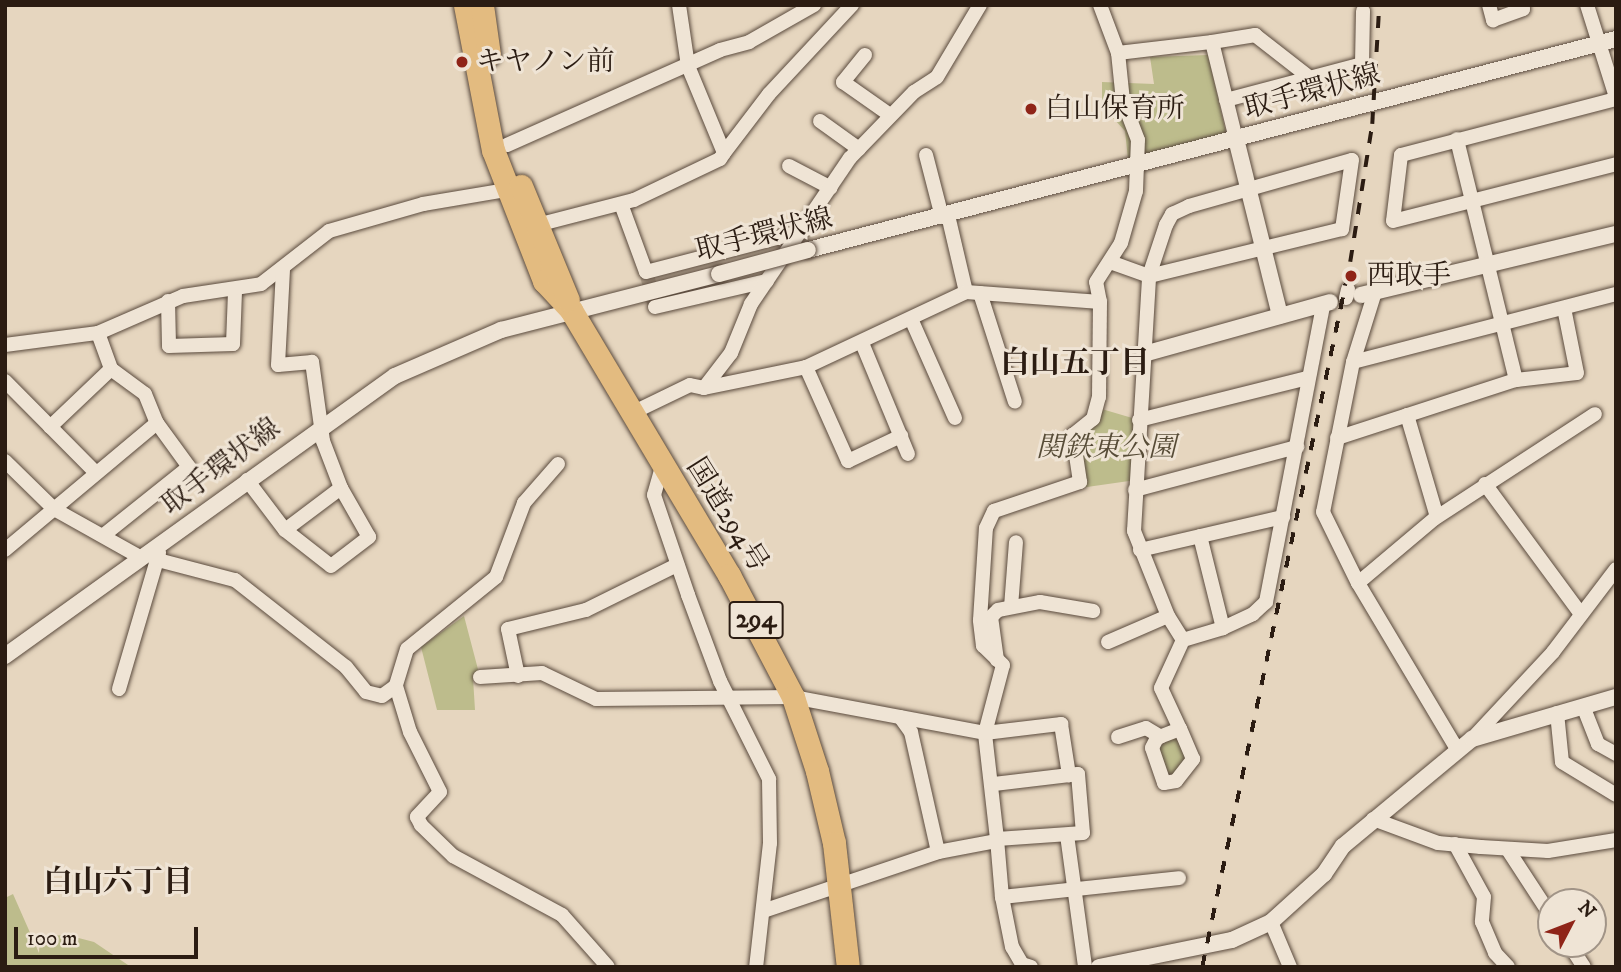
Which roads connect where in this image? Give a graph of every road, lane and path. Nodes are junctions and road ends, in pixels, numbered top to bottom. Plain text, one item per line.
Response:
1 (465, 5) edge
2 (482, 5) edge
3 (679, 5) edge
4 (814, 5) edge
5 (852, 5) edge
6 (981, 5) edge
7 (1100, 5) edge
8 (1489, 5) edge
9 (1521, 5) edge
10 (1587, 5) edge
11 (1363, 11) dead end
12 (1212, 42) junction
13 (1608, 42) edge
14 (1118, 53) junction
15 (865, 55) dead end
16 (688, 66) junction
17 (1310, 78) junction
18 (1616, 98) edge
19 (1226, 100) junction
20 (890, 116) junction
21 (820, 121) dead end
22 (1236, 139) junction
23 (1457, 139) junction
24 (507, 145) junction
25 (859, 149) junction
26 (724, 153) junction
27 (926, 155) dead end
28 (1616, 164) edge
29 (1137, 165) junction
30 (789, 166) dead end
31 (1247, 187) junction
32 (831, 188) junction
33 (507, 190) junction
34 (1473, 201) junction
35 (621, 204) junction
36 (945, 216) junction
37 (537, 225) junction
38 (803, 231) junction
39 (1616, 234) edge
40 (1264, 249) junction
41 (1110, 262) junction
42 (1489, 264) junction
43 (283, 270) junction
44 (1149, 276) junction
45 (767, 281) junction
46 (235, 291) junction
47 (973, 292) junction
48 (1358, 294) joint
49 (1616, 294) edge
50 (1599, 298) junction
51 (168, 300) junction
52 (1100, 302) junction
53 (1326, 304) joint
54 (1616, 304) edge
55 (655, 307) dead end
56 (1563, 308) junction
57 (571, 310) junction
58 (1280, 316) junction
59 (912, 321) junction
60 (1505, 324) junction
61 (98, 333) junction
62 (862, 343) junction
63 (5, 345) edge
64 (1144, 354) junction
65 (1353, 362) junction
66 (806, 368) junction
67 (111, 369) junction
68 (1308, 378) junction
69 (1516, 380) junction
70 (5, 381) edge
71 (705, 388) junction
72 (1015, 402) dead end
73 (632, 413) junction
74 (1595, 414) dead end
75 (1407, 415) junction
76 (955, 418) dead end
77 (1139, 420) junction
78 (156, 423) junction
79 (321, 425) junction
80 (50, 426) junction
81 (901, 436) junction
82 (1337, 438) junction
83 (1297, 447) junction
84 (908, 454) dead end
85 (5, 461) edge
86 (558, 464) dead end
87 (662, 467) junction
88 (96, 473) junction
89 (247, 480) junction
90 (1485, 484) junction
91 (341, 488) junction
92 (1135, 490) junction
93 (54, 509) junction
94 (1283, 517) junction
95 (1437, 517) junction
96 (285, 530) junction
97 (106, 534) junction
98 (1200, 536) junction
99 (1016, 542) dead end
100 (5, 550) edge
101 (1140, 550) junction
102 (159, 552) junction
103 (140, 557) junction
104 (677, 565) junction
105 (1616, 569) edge
106 (1358, 583) junction
107 (1011, 607) junction
108 (1093, 611) dead end
109 (1581, 614) junction
110 (1168, 616) junction
111 (1223, 628) junction
112 (1182, 640) junction
113 (1108, 642) dead end
114 (5, 656) edge
115 (997, 660) junction
116 (518, 676) junction
117 (480, 677) dead end
118 (396, 686) junction
119 (119, 689) dead end
120 (793, 697) junction
121 (1616, 697) edge
122 (730, 698) junction
123 (1583, 706) junction
124 (1557, 713) junction
125 (900, 717) junction
126 (1180, 729) junction
127 (985, 733) junction
128 (1118, 737) dead end
129 (1161, 737) junction
130 (1472, 739) junction
131 (1457, 749) junction
132 (1616, 754) edge
133 (1069, 775) junction
134 (994, 784) junction
135 (1616, 795) edge
136 (1373, 819) junction
137 (1067, 835) junction
138 (1616, 839) edge
139 (997, 840) junction
140 (1455, 844) junction
141 (1508, 850) junction
142 (938, 852) junction
143 (1179, 878) dead end
144 (841, 886) junction
145 (1073, 892) junction
146 (1537, 895) edge
147 (1002, 897) junction
148 (763, 912) junction
149 (1271, 922) junction
150 (608, 967) edge
151 (755, 967) edge
152 (848, 967) edge
153 (1031, 967) edge
154 (1085, 967) edge
155 (1099, 967) edge
156 (1290, 967) edge
157 (1508, 967) edge

1 - 33 highway, 国道294号 / 294
2 - 24 highway, 国道294号 / 294
3 - 16 street
4 - 16 street
5 - 26 street
6 - 20 street
7 - 14 street
8 - 9 street
10 - 13 street
11 - 17 street
12 - 14 street
12 - 17 street
12 - 19 street
13 - 18 street
13 - 22 street, 取手環状線
14 - 29 street
15 - 20 street
16 - 24 street
16 - 26 street
17 - 19 street
18 - 23 street
19 - 22 street
20 - 25 street
21 - 25 street
22 - 29 street, 取手環状線
22 - 31 street
23 - 34 street
23 - 34 street
24 - 37 highway, 国道294号 / 294
25 - 32 street
26 - 35 street
27 - 36 street
28 - 34 street
29 - 36 street, 取手環状線
29 - 41 street
30 - 32 street
31 - 40 street
31 - 40 street
31 - 44 street
32 - 38 street
33 - 43 street
33 - 57 highway, 国道294号 / 294
34 - 42 street
35 - 37 street
35 - 38 street
36 - 47 street
36 - 57 street, 取手環状線, bridge
37 - 57 highway, 国道294号 / 294
38 - 45 street
39 - 42 street
40 - 44 street
40 - 58 street
41 - 44 street
41 - 52 street
42 - 48 street
42 - 60 street
43 - 46 street
43 - 79 street
44 - 64 street
45 - 55 street
45 - 71 street
46 - 51 street
46 - 51 street
47 - 52 street
47 - 59 street
47 - 72 street
48 - 65 street
49 - 50 street
50 - 54 street
50 - 56 street
51 - 61 street
52 - 115 street
53 - 58 street
53 - 68 street
56 - 60 street
56 - 69 street
57 - 73 highway, 国道294号 / 294
57 - 79 street, 取手環状線
58 - 64 street
59 - 62 street
59 - 76 street
60 - 65 street
60 - 69 street
61 - 63 street
61 - 67 street
62 - 66 street
62 - 81 street
64 - 77 street
65 - 82 street
66 - 71 street
66 - 81 street
67 - 78 street
67 - 80 street
68 - 77 street
68 - 83 street
69 - 75 street
70 - 80 street
71 - 73 street
73 - 87 highway, 国道294号 / 294
74 - 90 street
75 - 82 street
75 - 95 street
77 - 92 street
78 - 88 street
78 - 97 street
79 - 89 street, 取手環状線
79 - 91 street
80 - 88 street
81 - 84 street
82 - 106 street
83 - 92 street
83 - 94 street
85 - 93 street
86 - 118 street
87 - 104 street
87 - 120 highway, 国道294号 / 294
88 - 93 street
89 - 96 street
89 - 102 street, 取手環状線
90 - 95 street
90 - 109 street
91 - 96 street
91 - 96 street
92 - 101 street
93 - 97 street
93 - 100 street
94 - 98 street
94 - 111 street
95 - 106 street
97 - 103 street
98 - 101 street
98 - 111 street
99 - 107 street
101 - 110 street
102 - 103 street, 取手環状線
102 - 118 street
102 - 119 street
103 - 114 street, 取手環状線
104 - 116 street
104 - 122 street
105 - 109 street
106 - 131 street
107 - 108 street
107 - 115 street
109 - 130 street
110 - 112 street
110 - 113 street
111 - 112 street
112 - 126 street
115 - 127 street
116 - 117 street
116 - 122 street
118 - 150 street
120 - 122 street
120 - 125 street
120 - 144 highway, 国道294号 / 294
121 - 123 street
122 - 148 street
123 - 124 street
123 - 132 street
124 - 130 street
124 - 135 street
125 - 127 street
125 - 142 street
126 - 129 street
126 - 129 street
127 - 133 street
127 - 134 street
128 - 129 street
130 - 131 street
131 - 136 street
133 - 134 street
133 - 137 street
134 - 139 street
136 - 140 street
136 - 149 street
137 - 139 street
137 - 145 street
138 - 141 street
139 - 142 street
139 - 147 street
140 - 141 street
140 - 157 street
141 - 146 street
142 - 144 street
143 - 145 street
144 - 148 street
144 - 152 highway, 国道294号 / 294
145 - 147 street
145 - 154 street
147 - 153 street
148 - 151 street
149 - 155 street
149 - 156 street

